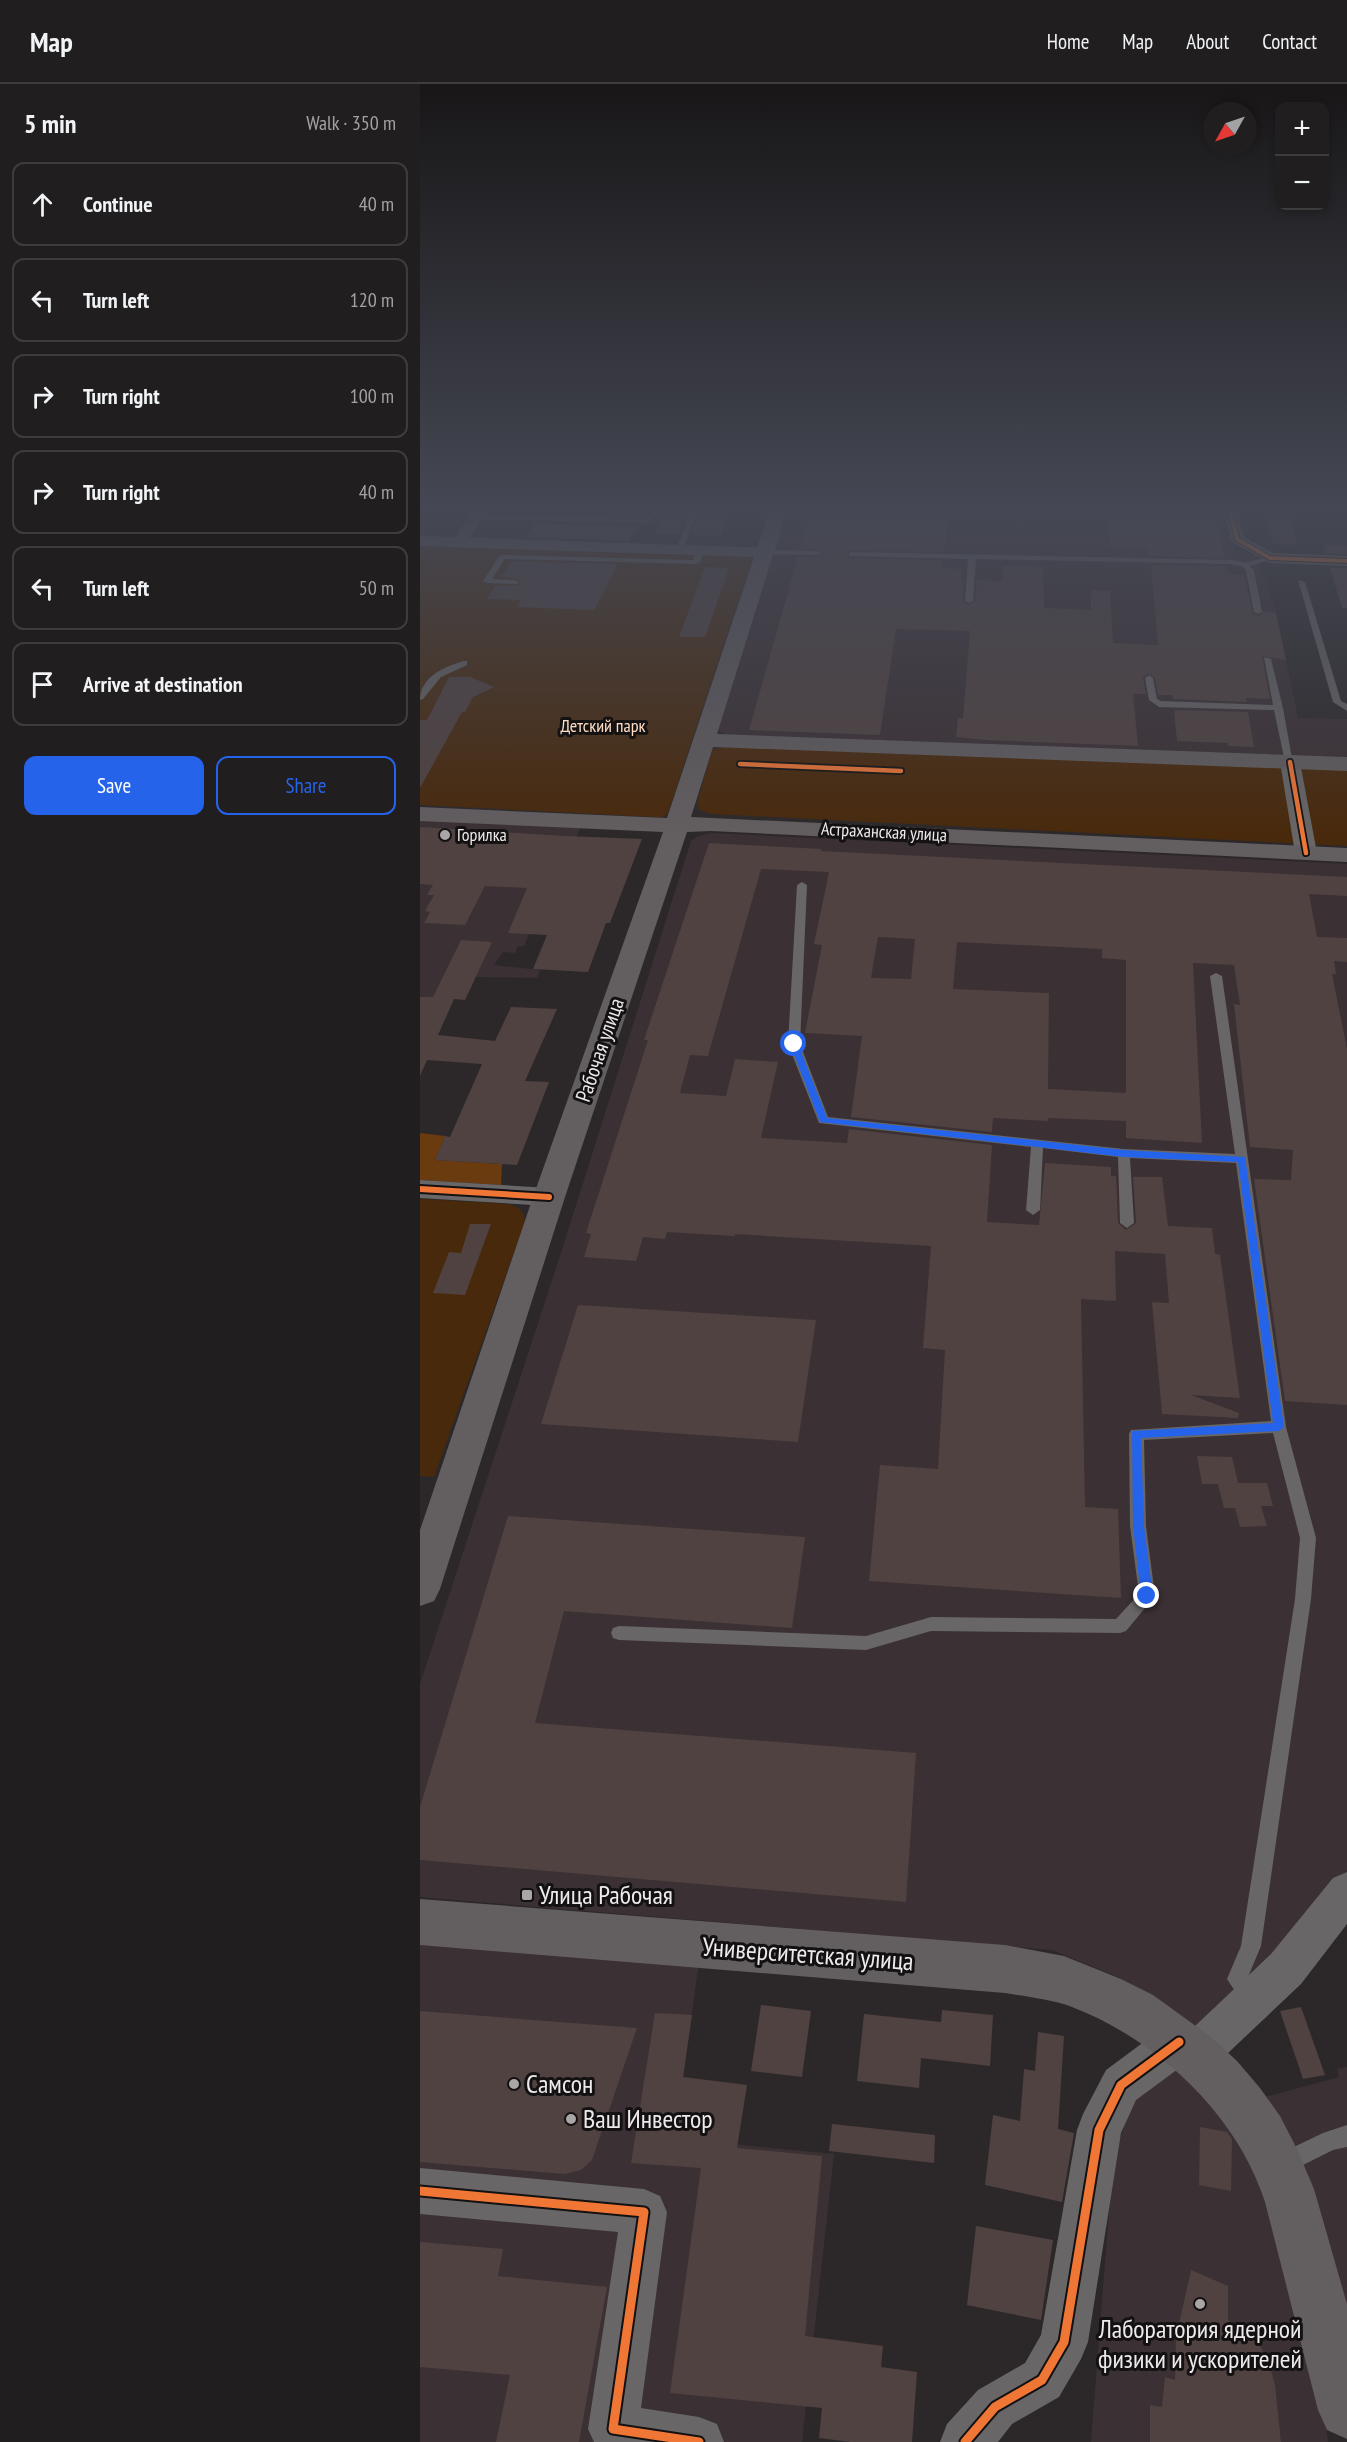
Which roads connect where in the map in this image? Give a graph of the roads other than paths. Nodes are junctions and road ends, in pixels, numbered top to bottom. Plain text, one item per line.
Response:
1 (743, 621) edge
2 (1313, 621) edge
3 (1268, 659) dead end
4 (464, 663) dead end
5 (1149, 678) dead end
6 (420, 698) edge
7 (1279, 708) junction
8 (1347, 708) edge
9 (704, 740) junction
10 (1290, 762) junction
11 (1347, 764) edge
12 (420, 814) edge
13 (676, 825) junction
14 (1306, 853) junction
15 (1347, 855) edge
16 (802, 885) dead end
17 (1216, 976) dead end
18 (1037, 1143) junction
19 (1124, 1154) junction
20 (1242, 1159) junction
21 (420, 1189) edge
22 (549, 1197) junction
23 (1033, 1210) dead end
24 (1127, 1223) dead end
25 (1279, 1427) junction
26 (420, 1589) edge
27 (619, 1633) dead end
28 (1347, 1892) edge
29 (420, 1923) edge
30 (1252, 2000) junction
31 (1187, 2049) junction
32 (1347, 2136) edge
33 (1278, 2166) junction
34 (420, 2191) edge
35 (1346, 2398) edge
36 (699, 2442) edge
37 (965, 2442) edge

1 - 9 main road, Рабочая улица
2 - 8 lane
3 - 7 lane
4 - 6 lane
5 - 7 lane
7 - 10 lane
9 - 10 main road
9 - 13 main road, Рабочая улица
10 - 11 main road
10 - 14 street
12 - 13 main road, Астраханская улица
13 - 14 main road, Астраханская улица
13 - 22 main road, Рабочая улица
14 - 15 main road, Астраханская улица
16 - 18 lane
17 - 20 lane
18 - 19 lane
18 - 23 lane
19 - 20 lane
19 - 24 lane
20 - 25 lane
21 - 22 street
22 - 26 main road, Рабочая улица
25 - 27 lane
25 - 30 lane
28 - 30 street
29 - 31 main road, Университетская улица
30 - 31 street
31 - 33 main road, Университетская улица
31 - 37 street
32 - 33 lane
33 - 35 main road, Университетская улица
34 - 36 street

